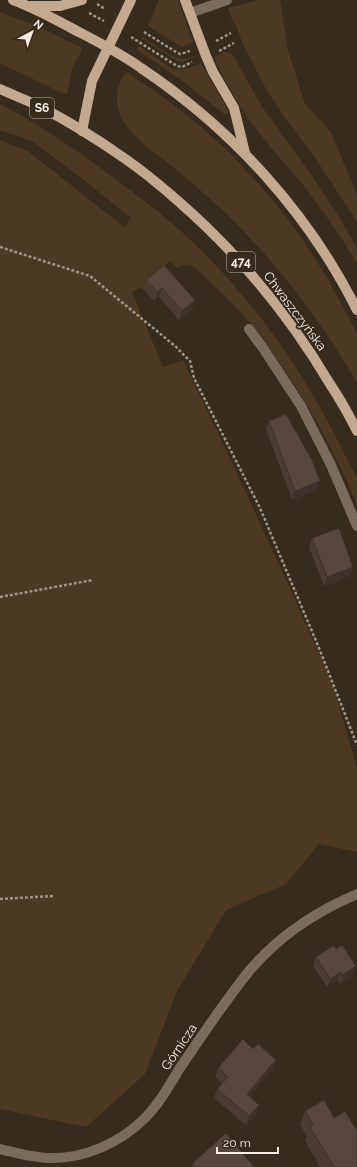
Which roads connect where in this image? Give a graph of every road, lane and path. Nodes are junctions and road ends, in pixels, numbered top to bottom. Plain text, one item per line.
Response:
1 (13, 0) edge
2 (130, 0) edge
3 (185, 0) edge
4 (227, 0) edge
5 (97, 4) dead end
6 (83, 5) edge
7 (30, 6) junction
8 (105, 10) dead end
9 (190, 13) junction
10 (99, 19) dead end
11 (144, 32) dead end
12 (231, 33) dead end
13 (225, 36) dead end
14 (140, 42) dead end
15 (234, 43) dead end
16 (108, 47) junction
17 (196, 49) dead end
18 (218, 51) dead end
19 (194, 61) dead end
20 (0, 89) edge
21 (82, 131) junction
22 (245, 152) junction
23 (0, 247) edge
24 (4, 248) junction
25 (0, 250) edge
26 (357, 310) edge
27 (249, 330) dead end
28 (357, 431) edge
29 (357, 526) edge
30 (93, 580) dead end
31 (0, 597) edge
32 (357, 745) edge
33 (357, 894) edge
34 (53, 896) dead end
35 (0, 899) edge
36 (0, 1149) edge

1 - 7 main road
2 - 16 main road
3 - 9 main road
4 - 9 street
5 - 8 path
6 - 7 main road
6 - 10 path
7 - 16 main road
9 - 22 main road
11 - 17 path
12 - 13 path
14 - 19 path
15 - 18 path
16 - 21 main road
16 - 22 main road
20 - 21 main road, S6
21 - 28 main road, Chwaszczyńska / 474
22 - 26 main road
23 - 24 path
24 - 25 path
24 - 32 path
27 - 29 street
30 - 31 path
33 - 36 street, Górnicza
34 - 35 path

